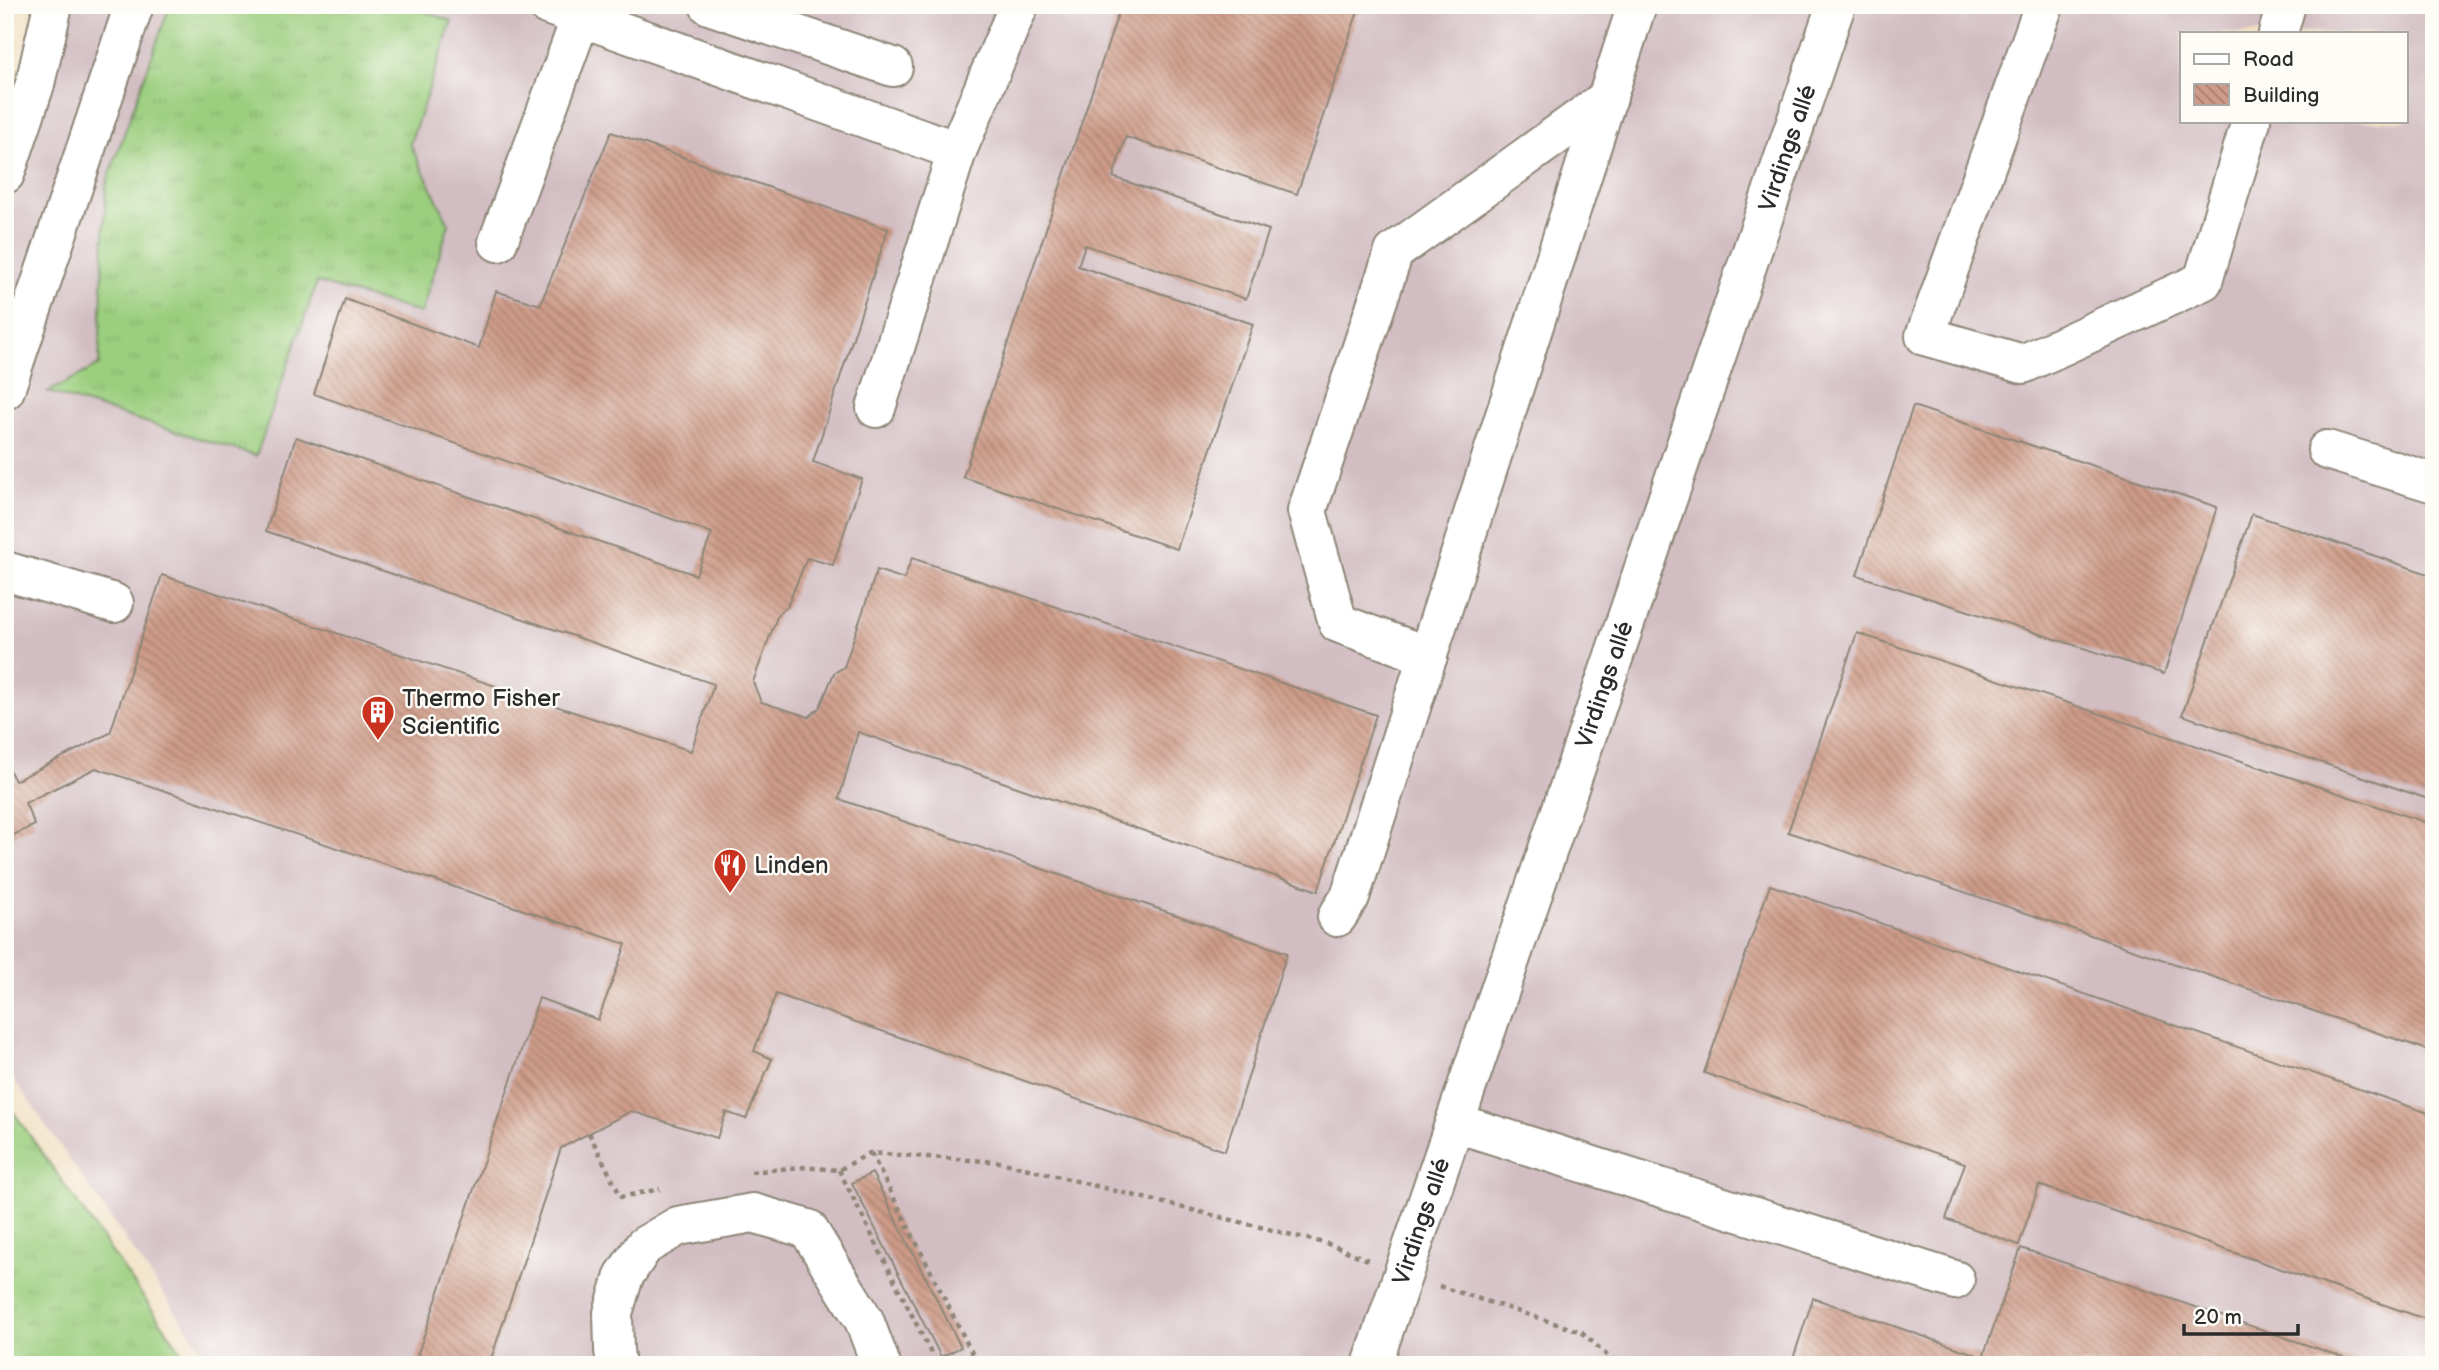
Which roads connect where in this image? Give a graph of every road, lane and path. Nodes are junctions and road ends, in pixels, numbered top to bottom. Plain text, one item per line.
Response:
1 (53, 5) edge
2 (134, 5) edge
3 (709, 5) edge
4 (1019, 5) edge
5 (1637, 5) edge
6 (1836, 5) edge
7 (2044, 5) edge
8 (2286, 5) edge
9 (564, 11) edge
10 (2278, 32) edge
11 (893, 67) dead end
12 (1608, 98) junction
13 (2251, 122) edge
14 (957, 150) junction
15 (5, 174) edge
16 (498, 242) dead end
17 (12, 345) edge
18 (5, 390) edge
19 (876, 408) dead end
20 (2328, 450) dead end
21 (2434, 483) edge
22 (5, 571) edge
23 (114, 603) dead end
24 (1427, 656) junction
25 (1337, 917) dead end
26 (1456, 1123) junction
27 (589, 1133) dead end
28 (870, 1153) junction
29 (839, 1170) junction
30 (739, 1173) dead end
31 (661, 1189) dead end
32 (1233, 1219) dead end
33 (1955, 1280) dead end
34 (616, 1365) edge
35 (881, 1365) edge
36 (937, 1365) edge
37 (978, 1365) edge
38 (1372, 1365) edge

1 - 15 lane
2 - 17 lane
3 - 11 lane
4 - 14 lane
5 - 12 lane
6 - 26 lane, Virdings allé
7 - 13 lane
8 - 10 lane
9 - 14 lane
9 - 16 lane
12 - 24 lane
12 - 24 lane
14 - 19 lane
17 - 18 lane
20 - 21 lane
22 - 23 lane
24 - 25 lane
26 - 33 lane
26 - 38 lane, Virdings allé
27 - 31 path
28 - 29 path
28 - 32 path
28 - 37 path
29 - 30 path
29 - 36 path
34 - 35 lane

